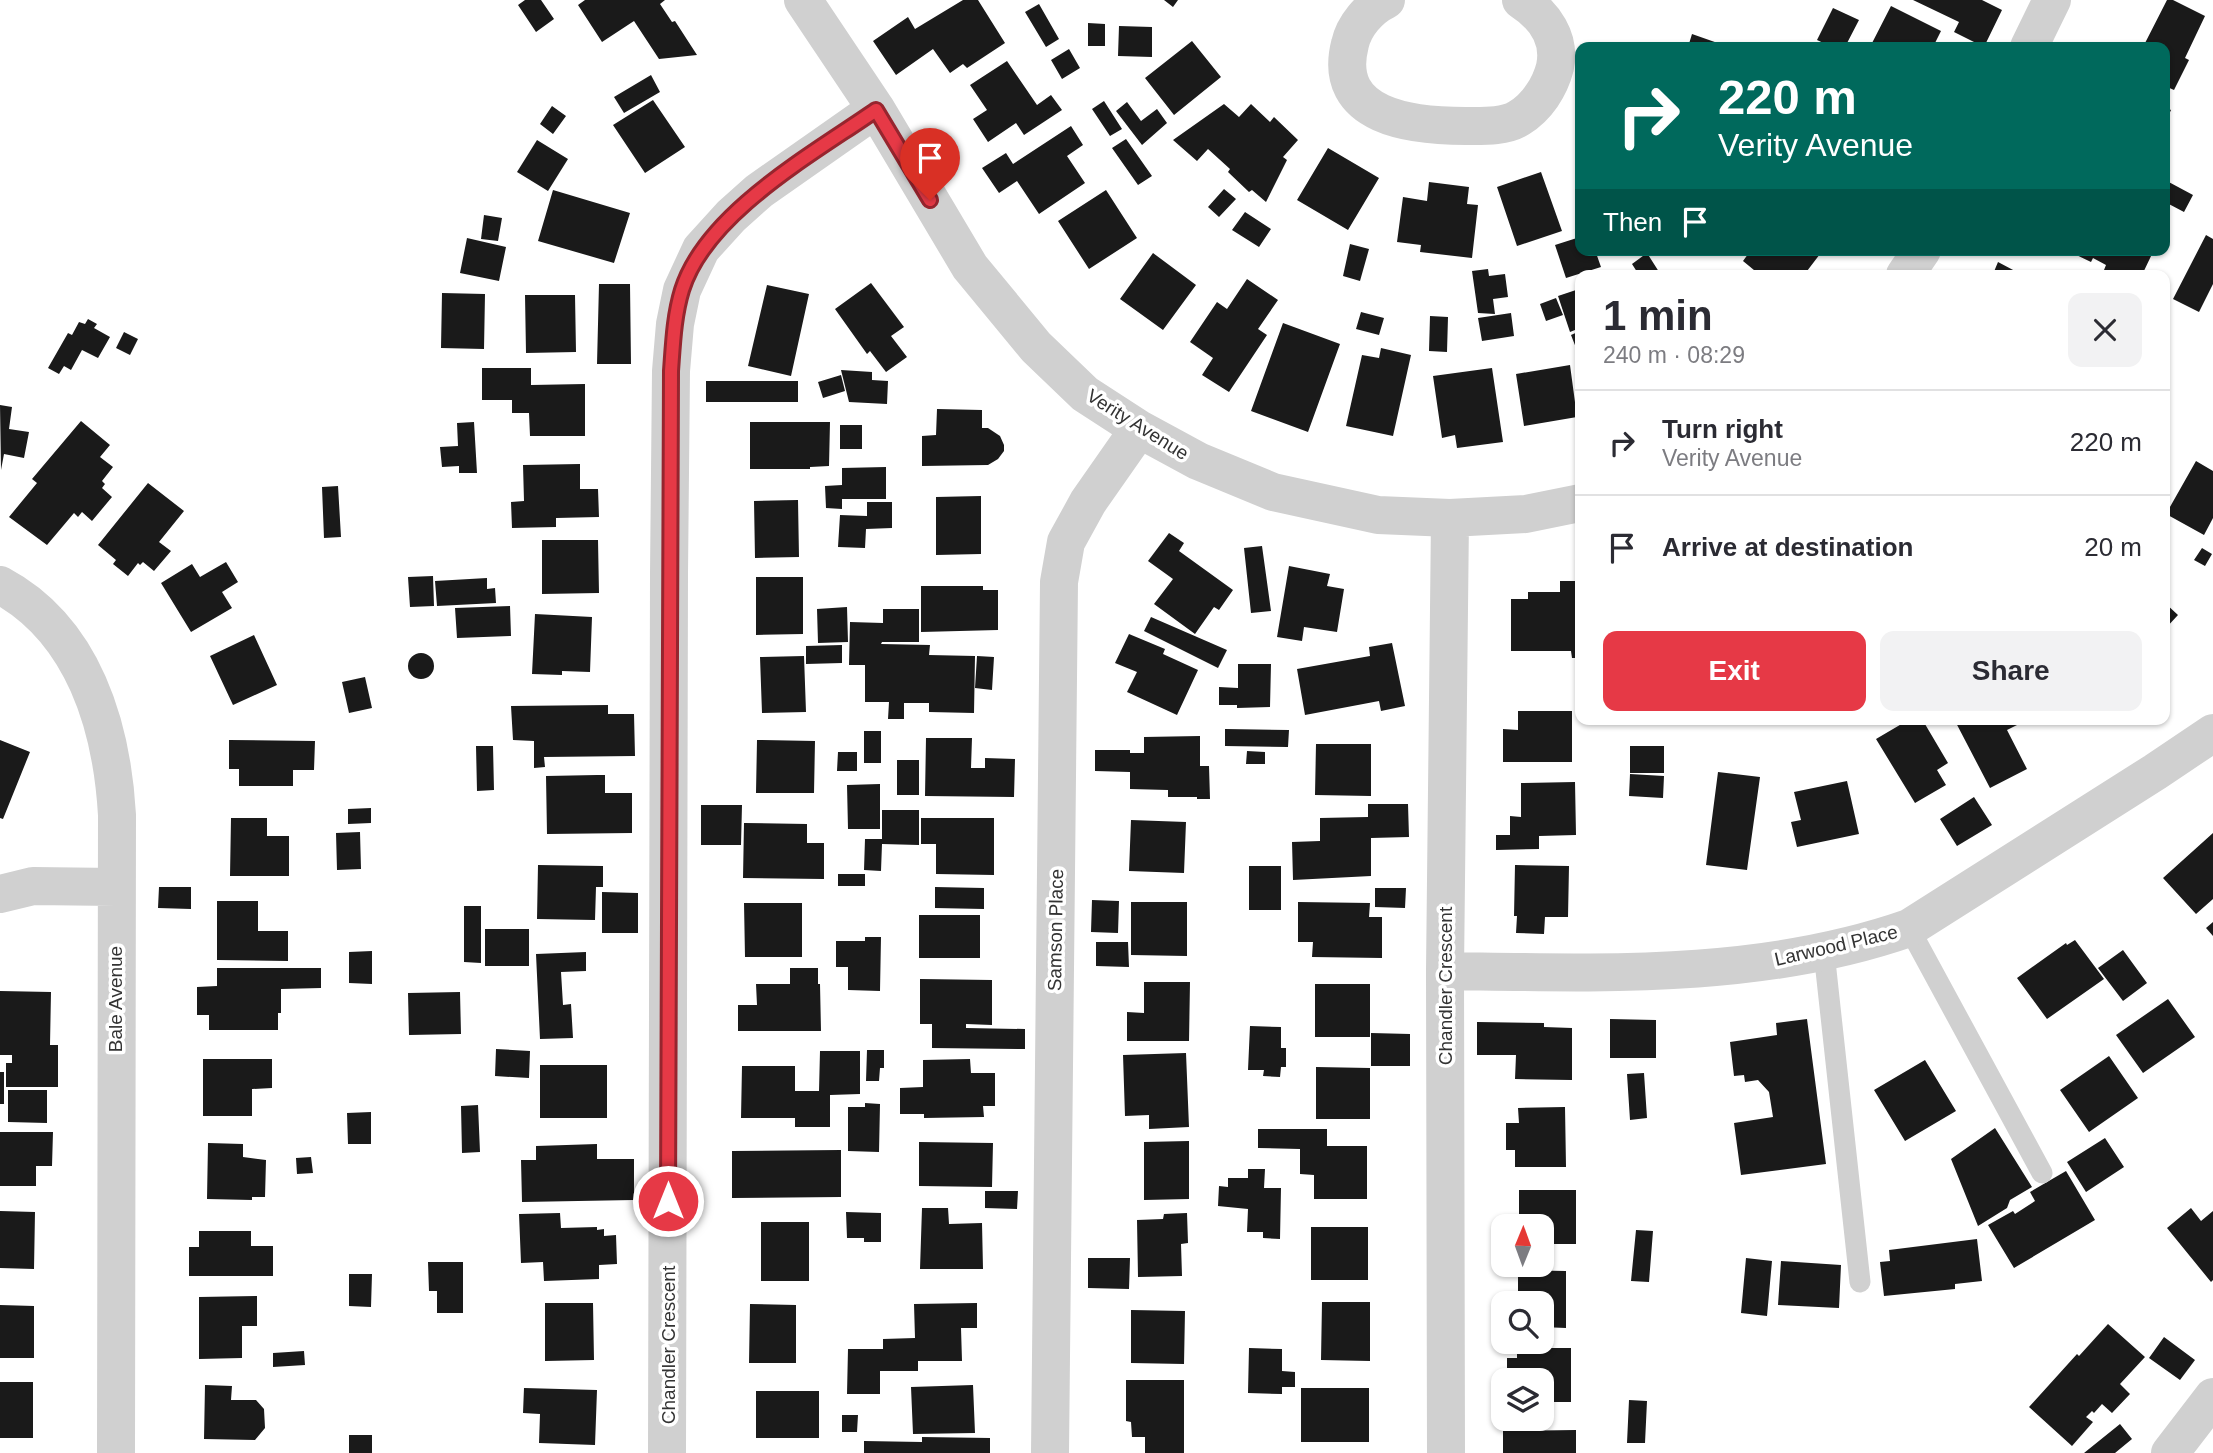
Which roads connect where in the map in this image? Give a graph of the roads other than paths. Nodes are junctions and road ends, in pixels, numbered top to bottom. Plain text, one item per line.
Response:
1 (803, 0) edge
2 (1386, 0) edge
3 (1521, 0) edge
4 (2052, 0) edge
5 (2031, 42) edge
6 (876, 110) junction
7 (1139, 429) junction
8 (1575, 504) edge
9 (1450, 518) junction
10 (0, 585) edge
11 (2213, 733) edge
12 (116, 887) junction
13 (0, 894) edge
14 (1909, 928) junction
15 (1824, 952) junction
16 (1445, 971) junction
17 (2042, 1173) dead end
18 (1860, 1282) dead end
19 (2213, 1397) edge
20 (116, 1453) edge
21 (667, 1453) edge
22 (1050, 1453) edge
23 (1446, 1453) edge
24 (2170, 1453) edge

1 - 6 street, Verity Avenue
2 - 3 street
4 - 5 street
6 - 7 street, Verity Avenue
6 - 21 street, Chandler Crescent
7 - 9 street, Verity Avenue
7 - 22 street, Samson Place
8 - 9 street, Verity Avenue
9 - 16 street, Chandler Crescent
10 - 12 street, Bale Avenue
11 - 14 street, Larwood Place
12 - 13 street
12 - 20 street, Bale Avenue
14 - 15 street, Larwood Place
14 - 17 lane
15 - 16 street, Larwood Place
15 - 18 lane
16 - 23 street, Chandler Crescent
19 - 24 street

